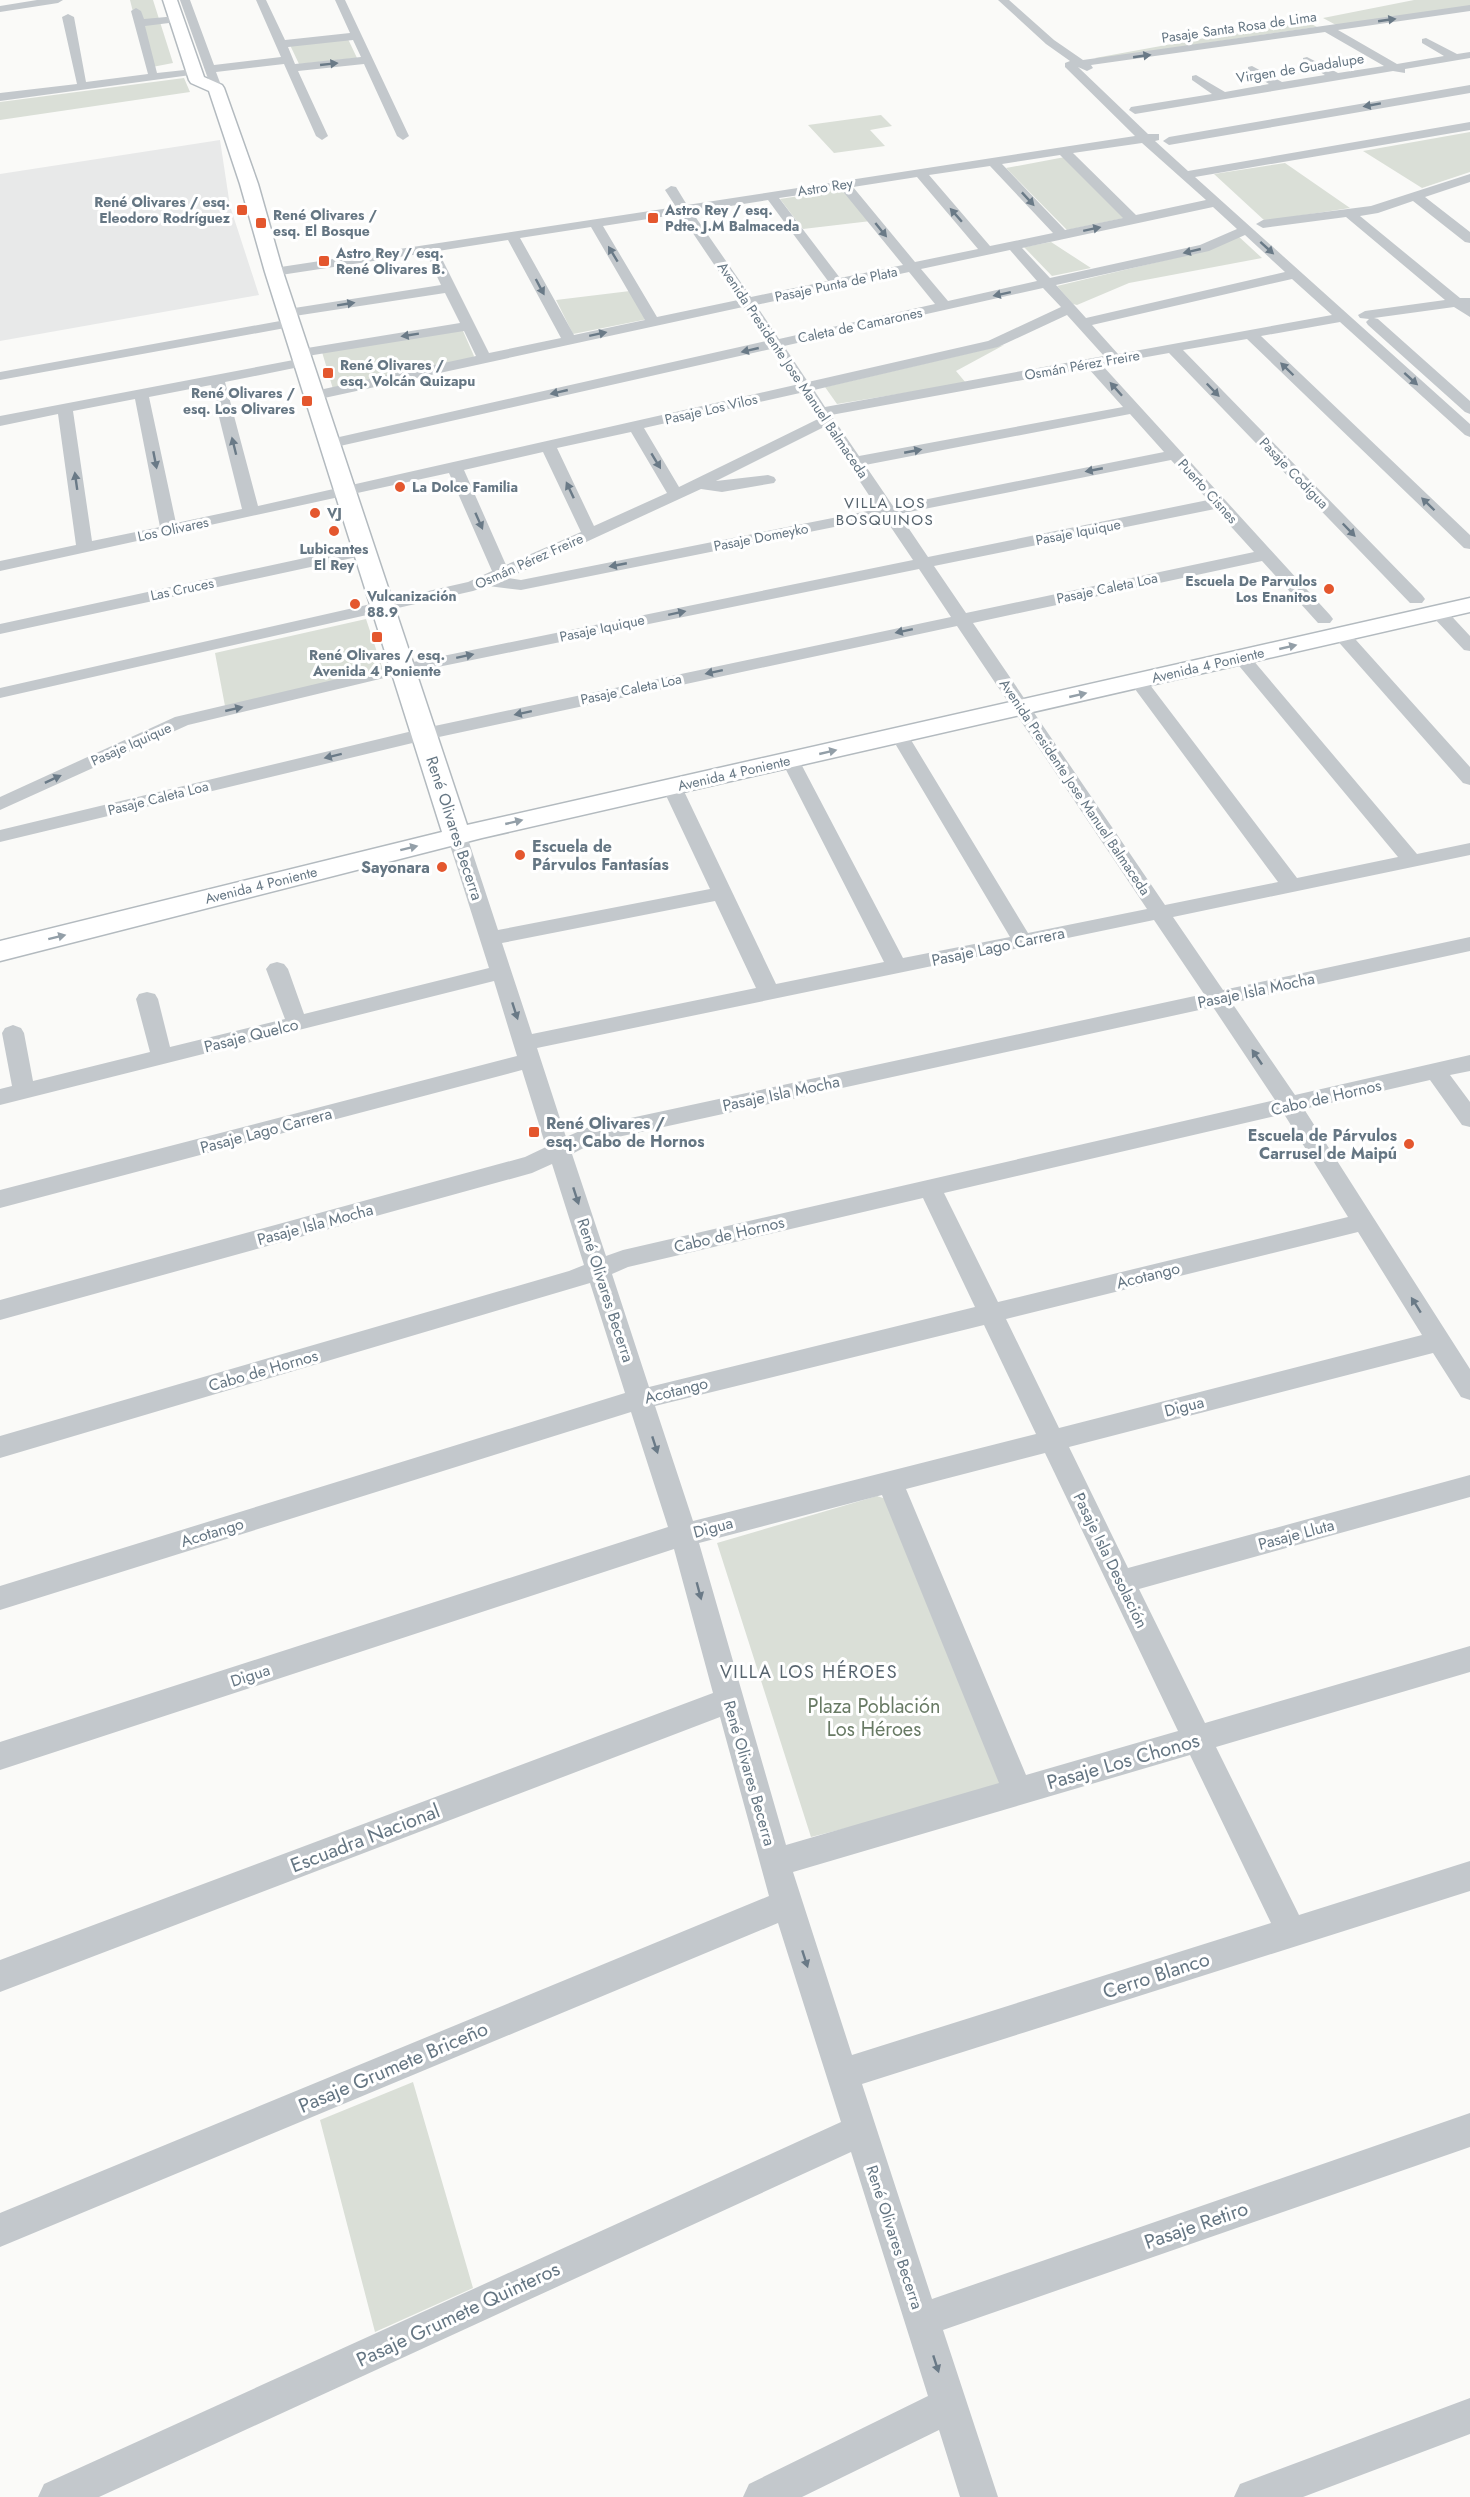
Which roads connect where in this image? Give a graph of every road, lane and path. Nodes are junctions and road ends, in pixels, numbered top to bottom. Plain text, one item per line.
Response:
1 (58, 0) edge
2 (170, 0) edge
3 (185, 0) edge
4 (261, 0) edge
5 (340, 0) edge
6 (1004, 0) edge
7 (1470, 8) edge
8 (0, 9) edge
9 (68, 17) dead end
10 (177, 20) junction
11 (1316, 21) dead end
12 (1329, 29) junction
13 (357, 36) junction
14 (1442, 39) dead end
15 (1426, 41) junction
16 (1412, 44) dead end
17 (1470, 55) edge
18 (285, 56) junction
19 (1456, 58) junction
20 (368, 60) junction
21 (1307, 60) dead end
22 (1084, 64) junction
23 (201, 66) junction
24 (1268, 66) dead end
25 (1395, 68) junction
26 (1252, 69) junction
27 (1238, 71) dead end
28 (152, 72) junction
29 (1336, 77) junction
30 (1196, 78) dead end
31 (81, 81) junction
32 (1280, 86) junction
33 (1109, 87) dead end
34 (1470, 88) edge
35 (1, 93) edge
36 (1439, 94) junction
37 (1223, 96) junction
38 (1455, 103) dead end
39 (1470, 126) edge
40 (322, 136) dead end
41 (403, 136) dead end
42 (1146, 138) junction
43 (1170, 142) junction
44 (1063, 151) junction
45 (993, 162) junction
46 (1195, 170) junction
47 (920, 173) junction
48 (1470, 178) edge
49 (844, 184) junction
50 (1221, 187) dead end
51 (671, 190) dead end
52 (771, 196) junction
53 (1415, 196) junction
54 (1216, 202) junction
55 (684, 209) junction
56 (1349, 213) junction
57 (1133, 220) junction
58 (594, 223) junction
59 (1246, 230) junction
60 (512, 235) junction
61 (1062, 236) junction
62 (1280, 239) dead end
63 (1470, 239) edge
64 (1013, 246) junction
65 (430, 248) junction
66 (987, 251) junction
67 (912, 268) junction
68 (274, 272) junction
69 (1295, 274) junction
70 (837, 284) junction
71 (1047, 284) junction
72 (450, 288) junction
73 (1463, 301) edge
74 (747, 302) junction
75 (945, 307) junction
76 (1070, 308) junction
77 (1470, 313) edge
78 (1342, 317) junction
79 (289, 318) junction
80 (653, 322) junction
81 (1083, 323) junction
82 (468, 326) junction
83 (1250, 334) junction
84 (569, 340) junction
85 (776, 344) junction
86 (1172, 348) junction
87 (302, 358) junction
88 (484, 358) junction
89 (1115, 358) junction
90 (1092, 363) junction
91 (0, 376) edge
92 (217, 379) junction
93 (805, 387) junction
94 (141, 394) junction
95 (315, 394) junction
96 (65, 408) junction
97 (1134, 409) junction
98 (1470, 409) edge
99 (824, 416) junction
100 (0, 421) edge
101 (635, 426) junction
102 (1470, 432) edge
103 (331, 443) junction
104 (549, 447) junction
105 (1175, 454) junction
106 (855, 462) junction
107 (455, 468) junction
108 (768, 480) dead end
109 (699, 484) junction
110 (346, 492) junction
111 (676, 495) junction
112 (1219, 503) junction
113 (251, 512) junction
114 (888, 512) junction
115 (169, 530) junction
116 (590, 534) junction
117 (1470, 544) edge
118 (85, 548) junction
119 (365, 549) junction
120 (1266, 555) junction
121 (923, 563) junction
122 (0, 566) edge
123 (495, 578) junction
124 (1470, 586) edge
125 (1416, 599) junction
126 (1470, 605) edge
127 (384, 608) junction
128 (1438, 612) junction
129 (962, 619) junction
130 (1333, 627) junction
131 (0, 629) edge
132 (1470, 646) edge
133 (1241, 657) junction
134 (404, 669) junction
135 (1138, 681) junction
136 (0, 693) edge
137 (1016, 699) junction
138 (424, 734) junction
139 (899, 735) junction
140 (790, 760) junction
141 (1470, 779) edge
142 (672, 787) junction
143 (0, 804) edge
144 (455, 826) junction
145 (0, 836) edge
146 (1470, 849) edge
147 (1412, 861) junction
148 (1292, 886) junction
149 (722, 893) junction
150 (1160, 913) junction
151 (0, 930) edge
152 (491, 938) junction
153 (1023, 941) junction
154 (1470, 944) edge
155 (0, 951) edge
156 (897, 967) junction
157 (277, 969) dead end
158 (502, 972) junction
159 (769, 993) junction
160 (147, 999) dead end
161 (1218, 999) junction
162 (297, 1023) junction
163 (13, 1033) dead end
164 (528, 1052) junction
165 (162, 1057) junction
166 (1470, 1064) edge
167 (1435, 1071) junction
168 (24, 1092) junction
169 (0, 1097) edge
170 (1290, 1105) junction
171 (1470, 1119) edge
172 (561, 1150) junction
173 (930, 1188) junction
174 (0, 1199) edge
175 (1364, 1222) junction
176 (599, 1269) junction
177 (0, 1310) edge
178 (991, 1313) junction
179 (1439, 1341) junction
180 (1470, 1390) edge
181 (641, 1399) junction
182 (1052, 1440) junction
183 (0, 1447) edge
184 (890, 1482) junction
185 (1470, 1486) edge
186 (684, 1535) junction
187 (1121, 1582) junction
188 (0, 1598) edge
189 (1470, 1659) edge
190 (729, 1700) junction
191 (1197, 1739) junction
192 (0, 1756) edge
193 (1018, 1792) junction
194 (775, 1863) junction
195 (1470, 1876) edge
196 (787, 1904) junction
197 (1291, 1932) junction
198 (0, 1976) edge
199 (842, 2074) junction
200 (1470, 2130) edge
201 (860, 2131) junction
202 (0, 2230) edge
203 (922, 2320) junction
204 (950, 2405) junction
205 (1470, 2416) edge
206 (57, 2497) edge
207 (762, 2497) edge
208 (979, 2497) edge
209 (1253, 2497) edge

1 - 8 street
2 - 10 street
3 - 23 street
4 - 18 street
5 - 13 street
6 - 22 street
12 -> 7 street, Pasaje Santa Rosa de Lima
9 - 31 street
10 - 23 street
10 - 28 street
11 - 12 street
22 -> 12 street, Pasaje Santa Rosa de Lima
12 - 25 street
13 - 18 street
13 - 20 street
14 - 15 street
15 - 16 street
15 - 19 street
17 - 19 street, Virgen de Guadalupe
18 -> 20 street
18 - 23 street
18 - 40 street
19 - 25 street, Virgen de Guadalupe
20 - 41 street
21 - 29 street
22 - 33 street
22 - 42 street
23 - 28 street
23 - 35 street
23 - 68 street, René Olivares Becerra
24 - 26 street
25 - 29 street, Virgen de Guadalupe
25 - 36 street
26 - 27 street
26 - 32 street
28 - 31 street
29 - 32 street, Virgen de Guadalupe
30 - 37 street
31 - 35 street
32 - 37 street, Virgen de Guadalupe
34 - 36 street, Astro Rey
36 - 38 street
36 -> 43 street, Astro Rey
37 - 43 street, Virgen de Guadalupe
39 - 46 street
42 - 43 street, Astro Rey
42 - 44 street, Astro Rey
42 - 46 street
44 - 45 street, Astro Rey
44 - 57 street
45 - 47 street, Astro Rey
45 -> 61 street
46 - 50 street
46 - 54 street
47 - 49 street, Astro Rey
66 -> 47 street
48 - 53 street
49 - 52 street, Astro Rey
49 -> 67 street
51 - 55 street, Avenida Presidente Jose Manuel Balmaceda
52 - 55 street, Astro Rey
52 - 70 street
53 - 56 street
53 - 63 street
54 - 57 street, Pasaje Punta de Plata
54 - 59 street
55 - 58 street, Astro Rey
55 - 74 street, Avenida Presidente Jose Manuel Balmaceda
56 - 62 street
56 - 73 street
61 -> 57 street, Pasaje Punta de Plata
58 - 60 street, Astro Rey
80 -> 58 street
59 -> 69 street
59 -> 71 street, Caleta de Camarones
60 - 65 street, Astro Rey
60 -> 84 street
61 - 64 street, Pasaje Punta de Plata
64 - 66 street, Pasaje Punta de Plata
64 - 71 street
65 - 68 street, Astro Rey
65 - 72 street
66 - 67 street, Pasaje Punta de Plata
67 - 70 street, Pasaje Punta de Plata
67 - 75 street
68 - 79 street, René Olivares Becerra
69 - 78 street
69 - 81 street
70 - 74 street, Pasaje Punta de Plata
71 -> 75 street, Caleta de Camarones
71 - 76 street
79 -> 72 street
72 - 82 street
73 - 77 street
73 - 98 street
74 - 80 street, Pasaje Punta de Plata
74 - 85 street, Avenida Presidente Jose Manuel Balmaceda
75 - 85 street, Caleta de Camarones
76 - 81 street
76 - 93 street, Pasaje Los Vilos
78 - 83 street, Osmán Pérez Freire
78 -> 102 street
79 - 87 street, René Olivares Becerra
79 - 91 street
84 -> 80 street, Pasaje Punta de Plata
81 - 89 street
82 -> 87 street
82 - 88 street
83 - 86 street, Osmán Pérez Freire
117 -> 83 street
84 - 88 street, Pasaje Punta de Plata
85 - 93 street, Avenida Presidente Jose Manuel Balmaceda
85 -> 103 street, Caleta de Camarones
86 - 89 street, Osmán Pérez Freire
86 -> 125 street, Pasaje Codigua
87 - 92 street
87 - 95 street, René Olivares Becerra
88 - 95 street, Pasaje Punta de Plata
89 - 90 street, Osmán Pérez Freire
97 -> 90 street, Puerto Cisnes
90 - 99 street, Osmán Pérez Freire
92 - 94 street
113 -> 92 street
93 - 99 street, Avenida Presidente Jose Manuel Balmaceda
93 - 101 street, Pasaje Los Vilos
94 - 96 street
94 -> 115 street
95 - 103 street, René Olivares Becerra
96 - 100 street
118 -> 96 street
97 - 105 street, Puerto Cisnes
106 -> 97 street
99 - 106 street, Avenida Presidente Jose Manuel Balmaceda
99 - 109 street, Osmán Pérez Freire
101 - 104 street, Pasaje Los Vilos
101 -> 111 street
103 - 110 street, René Olivares Becerra
104 - 107 street, Pasaje Los Vilos
116 -> 104 street
105 - 112 street, Puerto Cisnes
105 -> 114 street, Pasaje Domeyko
106 - 114 street, Avenida Presidente Jose Manuel Balmaceda
107 - 110 street, Pasaje Los Vilos
107 -> 123 street
108 - 109 street
109 - 111 street, Osmán Pérez Freire
110 - 113 street, Los Olivares
110 - 119 street, René Olivares Becerra
111 - 116 street, Osmán Pérez Freire
112 - 120 street, Puerto Cisnes
112 - 121 street, Pasaje Iquique
113 - 115 street, Los Olivares
114 - 121 street, Avenida Presidente Jose Manuel Balmaceda
114 -> 123 street, Pasaje Domeyko
115 - 118 street, Los Olivares
116 - 123 street, Osmán Pérez Freire
118 - 122 street, Los Olivares
119 - 127 street, René Olivares Becerra
119 - 131 street, Las Cruces
120 - 129 street, Pasaje Caleta Loa
120 - 130 street, Puerto Cisnes
121 - 129 street, Avenida Presidente Jose Manuel Balmaceda
134 -> 121 street, Pasaje Iquique
123 - 127 street, Osmán Pérez Freire
124 - 125 street, Avenida 4 Poniente
125 - 130 street, Avenida 4 Poniente
126 - 128 street, Avenida 4 Poniente
127 - 134 street, René Olivares Becerra
127 - 136 street, Osmán Pérez Freire
128 - 130 street, Avenida 4 Poniente
128 - 132 street
129 - 137 street, Avenida Presidente Jose Manuel Balmaceda
129 -> 138 street, Pasaje Caleta Loa
133 -> 130 street, Avenida 4 Poniente
130 - 137 street, Avenida 4 Poniente
130 - 141 street, Puerto Cisnes
133 - 135 street, Avenida 4 Poniente
133 - 147 street
134 - 138 street, René Olivares Becerra
143 -> 134 street, Pasaje Iquique
137 -> 135 street, Avenida 4 Poniente
135 - 148 street
137 - 139 street, Avenida 4 Poniente
137 - 144 street, Avenida 4 Poniente
137 - 150 street, Avenida Presidente Jose Manuel Balmaceda
138 - 144 street, René Olivares Becerra
138 -> 145 street, Pasaje Caleta Loa
140 -> 139 street, Avenida 4 Poniente
139 - 153 street
140 - 142 street, Avenida 4 Poniente
140 - 156 street
144 -> 142 street, Avenida 4 Poniente
142 - 149 street
144 - 151 street, Avenida 4 Poniente
144 - 152 street, René Olivares Becerra
155 -> 144 street, Avenida 4 Poniente
146 - 147 street, Pasaje Lago Carrera
147 - 148 street, Pasaje Lago Carrera
148 - 150 street, Pasaje Lago Carrera
149 - 152 street
149 - 159 street
150 - 153 street, Pasaje Lago Carrera
150 - 161 street, Avenida Presidente Jose Manuel Balmaceda
152 - 158 street, René Olivares Becerra
153 - 156 street, Pasaje Lago Carrera
154 - 161 street, Pasaje Isla Mocha
156 - 159 street, Pasaje Lago Carrera
157 - 162 street
158 - 162 street, Pasaje Quelco
158 -> 164 street, René Olivares Becerra
159 - 164 street, Pasaje Lago Carrera
160 - 165 street
170 -> 161 street, Avenida Presidente Jose Manuel Balmaceda
161 - 172 street, Pasaje Isla Mocha
162 - 165 street, Pasaje Quelco
163 - 168 street
164 - 172 street, René Olivares Becerra
164 - 174 street, Pasaje Lago Carrera
165 - 168 street, Pasaje Quelco
166 - 167 street, Cabo de Hornos
167 - 170 street, Cabo de Hornos
167 - 171 street
168 - 169 street, Pasaje Quelco
170 - 173 street, Cabo de Hornos
170 - 175 street, Avenida Presidente Jose Manuel Balmaceda
172 -> 176 street, René Olivares Becerra
172 - 177 street, Pasaje Isla Mocha
173 - 176 street, Cabo de Hornos
173 - 178 street, Pasaje Isla Desolación
175 - 178 street, Acotango
179 -> 175 street, Avenida Presidente Jose Manuel Balmaceda
176 - 181 street, René Olivares Becerra
176 - 183 street, Cabo de Hornos
178 - 181 street, Acotango
178 - 182 street, Pasaje Isla Desolación
179 - 180 street, Avenida Presidente Jose Manuel Balmaceda
179 - 182 street, Digua
181 -> 186 street, René Olivares Becerra
181 - 188 street, Acotango
182 - 184 street, Digua
182 - 187 street, Pasaje Isla Desolación
184 - 186 street, Digua
184 - 193 street
185 - 187 street, Pasaje Lluta
186 -> 190 street, René Olivares Becerra
186 - 192 street, Digua
187 - 191 street, Pasaje Isla Desolación
189 - 191 street, Pasaje Los Chonos
190 - 194 street, René Olivares Becerra
190 - 198 street, Escuadra Nacional
191 - 193 street, Pasaje Los Chonos
191 - 197 street, Pasaje Isla Desolación
193 - 194 street, Pasaje Los Chonos
194 - 196 street, René Olivares Becerra
195 - 197 street, Cerro Blanco
196 -> 199 street, René Olivares Becerra
196 - 202 street, Pasaje Grumete Briceño
197 - 199 street, Cerro Blanco
199 - 201 street, René Olivares Becerra
200 - 203 street, Pasaje Retiro
201 - 203 street, René Olivares Becerra
201 - 206 street, Pasaje Grumete Quinteros
203 -> 204 street, René Olivares Becerra
204 - 207 street
204 - 208 street, René Olivares Becerra
205 - 209 street

